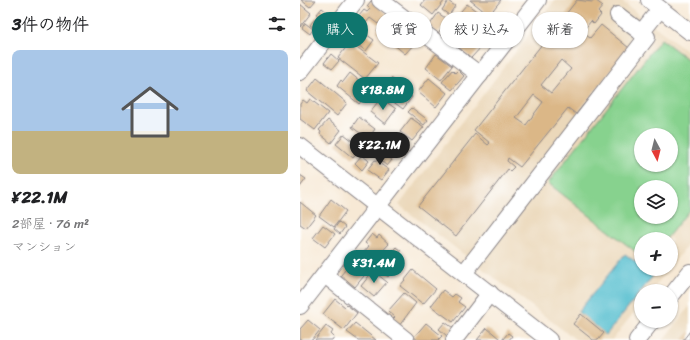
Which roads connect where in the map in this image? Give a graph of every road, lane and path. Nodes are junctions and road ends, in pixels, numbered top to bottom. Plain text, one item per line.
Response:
1 (356, 0) edge
2 (380, 0) edge
3 (538, 0) edge
4 (654, 4) edge
5 (618, 15) dead end
6 (690, 32) edge
7 (641, 33) junction
8 (300, 72) edge
9 (480, 75) junction
10 (300, 146) edge
11 (378, 207) junction
12 (690, 272) edge
13 (464, 273) junction
14 (324, 275) junction
15 (678, 287) edge
16 (490, 293) junction
17 (300, 306) edge
18 (646, 328) edge
19 (406, 340) edge
20 (454, 340) edge
21 (549, 340) edge
22 (637, 340) edge

1 - 8 street
2 - 9 street
3 - 9 street
4 - 6 street
4 - 7 street
5 - 7 street
7 - 13 street
9 - 11 street
10 - 11 street
11 - 13 street
11 - 14 street
12 - 15 street
13 - 16 street
14 - 17 street
14 - 19 street
16 - 20 street
16 - 21 street
18 - 22 street

